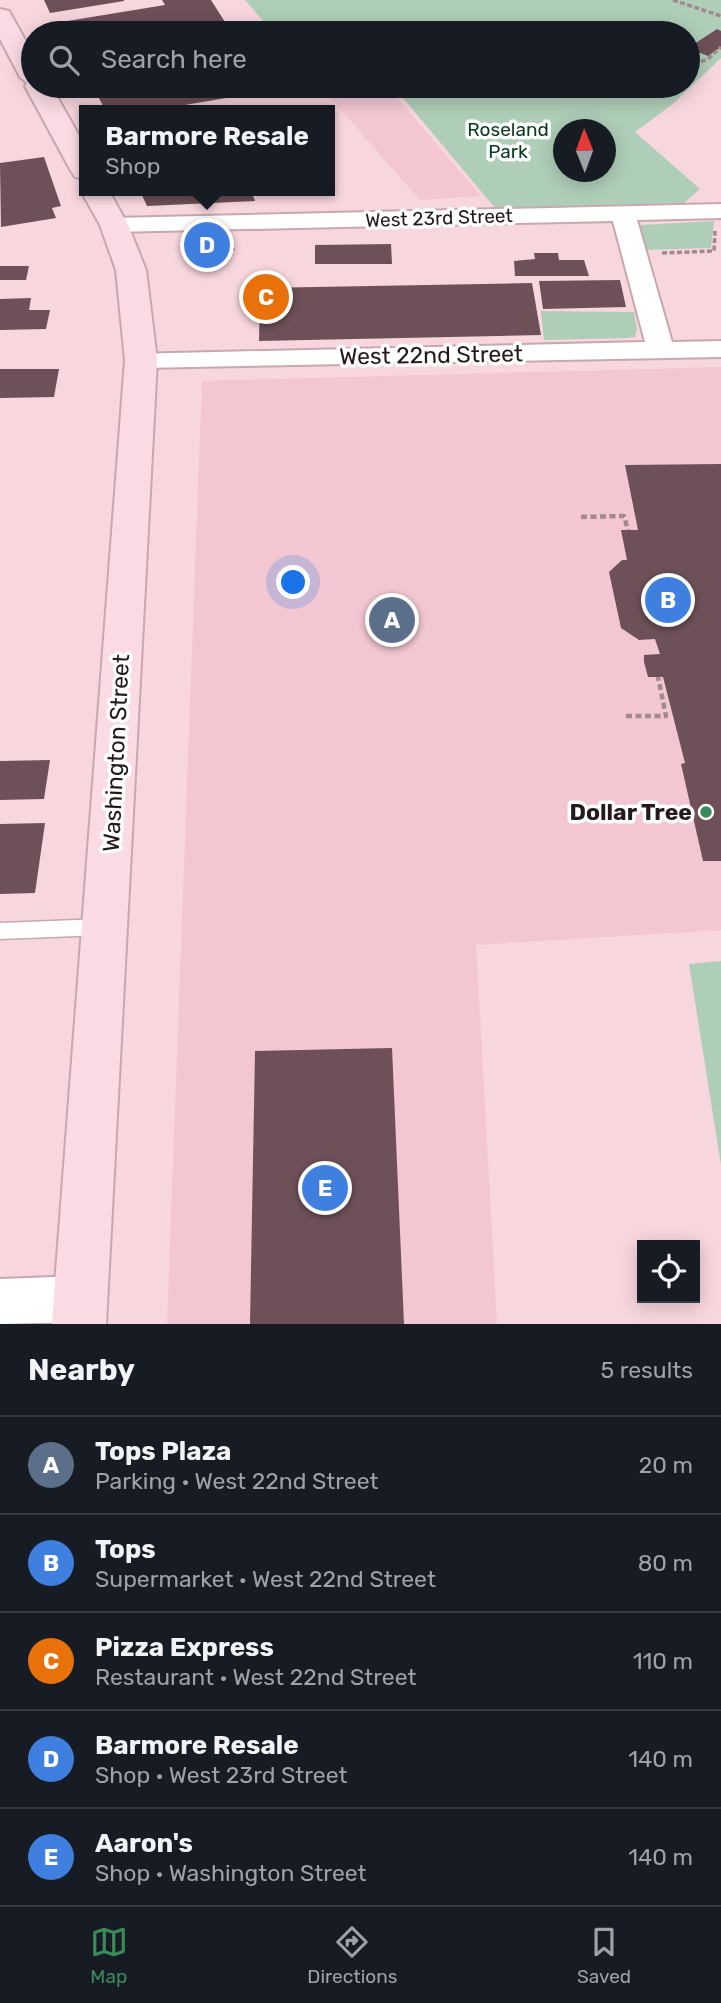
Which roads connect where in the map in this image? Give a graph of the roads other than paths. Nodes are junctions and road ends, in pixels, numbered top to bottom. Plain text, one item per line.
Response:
1 (0, 16) edge
2 (21, 55) edge
3 (45, 98) edge
4 (79, 160) edge
5 (721, 187) edge
6 (98, 196) edge
7 (715, 211) edge
8 (623, 214) junction
9 (114, 225) junction
10 (721, 349) edge
11 (661, 350) junction
12 (141, 359) junction
13 (105, 927) junction
14 (0, 931) edge
15 (0, 1302) edge
16 (79, 1312) edge

1 - 2 main road
3 - 4 main road
5 - 7 street
6 - 9 main road, Washington Street
7 - 8 street, West 23rd Street
8 - 9 street, West 23rd Street
8 - 11 street
9 - 12 main road, Washington Street
10 - 11 street, West 22nd Street
11 - 12 street, West 22nd Street
12 - 13 main road, Washington Street
13 - 14 lane
13 - 16 main road, Washington Street
15 - 16 street

